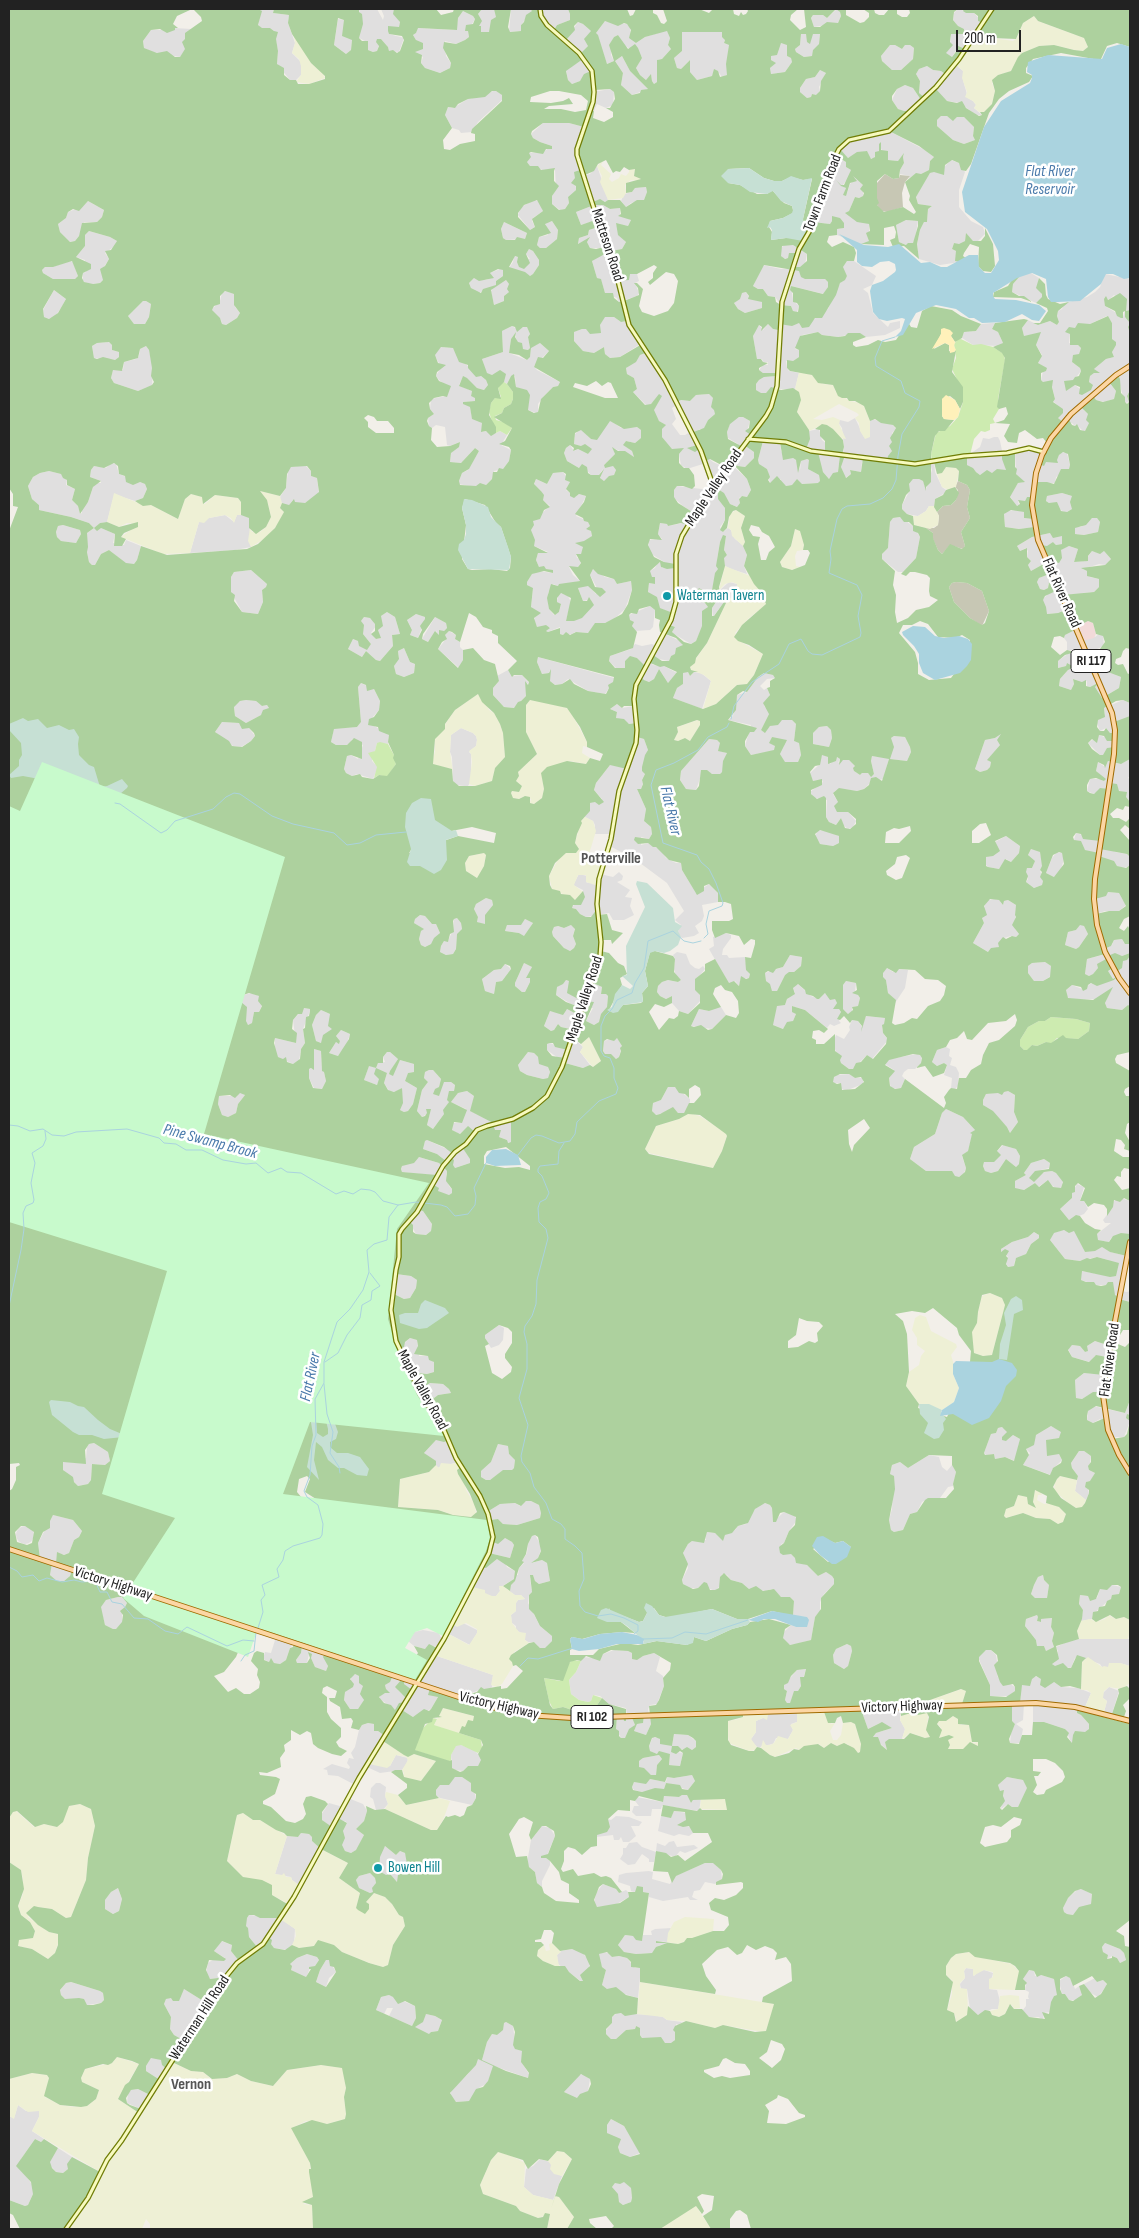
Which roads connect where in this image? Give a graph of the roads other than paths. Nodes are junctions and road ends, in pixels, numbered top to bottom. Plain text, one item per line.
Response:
1 (540, 9) edge
2 (992, 9) edge
3 (1130, 366) edge
4 (748, 439) junction
5 (1044, 452) junction
6 (714, 485) junction
7 (1130, 993) edge
8 (1130, 1242) edge
9 (1130, 1473) edge
10 (9, 1549) edge
11 (417, 1684) junction
12 (1130, 1721) edge
13 (66, 2229) edge

1 - 6 street, Matteson Road
2 - 4 street, Town Farm Road
3 - 5 main road, Flat River Road / RI 117
4 - 5 street, Maple Valley Road
4 - 6 street, Maple Valley Road
5 - 7 main road, Flat River Road / RI 117
6 - 11 street, Maple Valley Road
8 - 9 main road, Flat River Road
10 - 11 main road, Victory Highway / RI 102
11 - 12 main road, Victory Highway / RI 102
11 - 13 street, Waterman Hill Road

